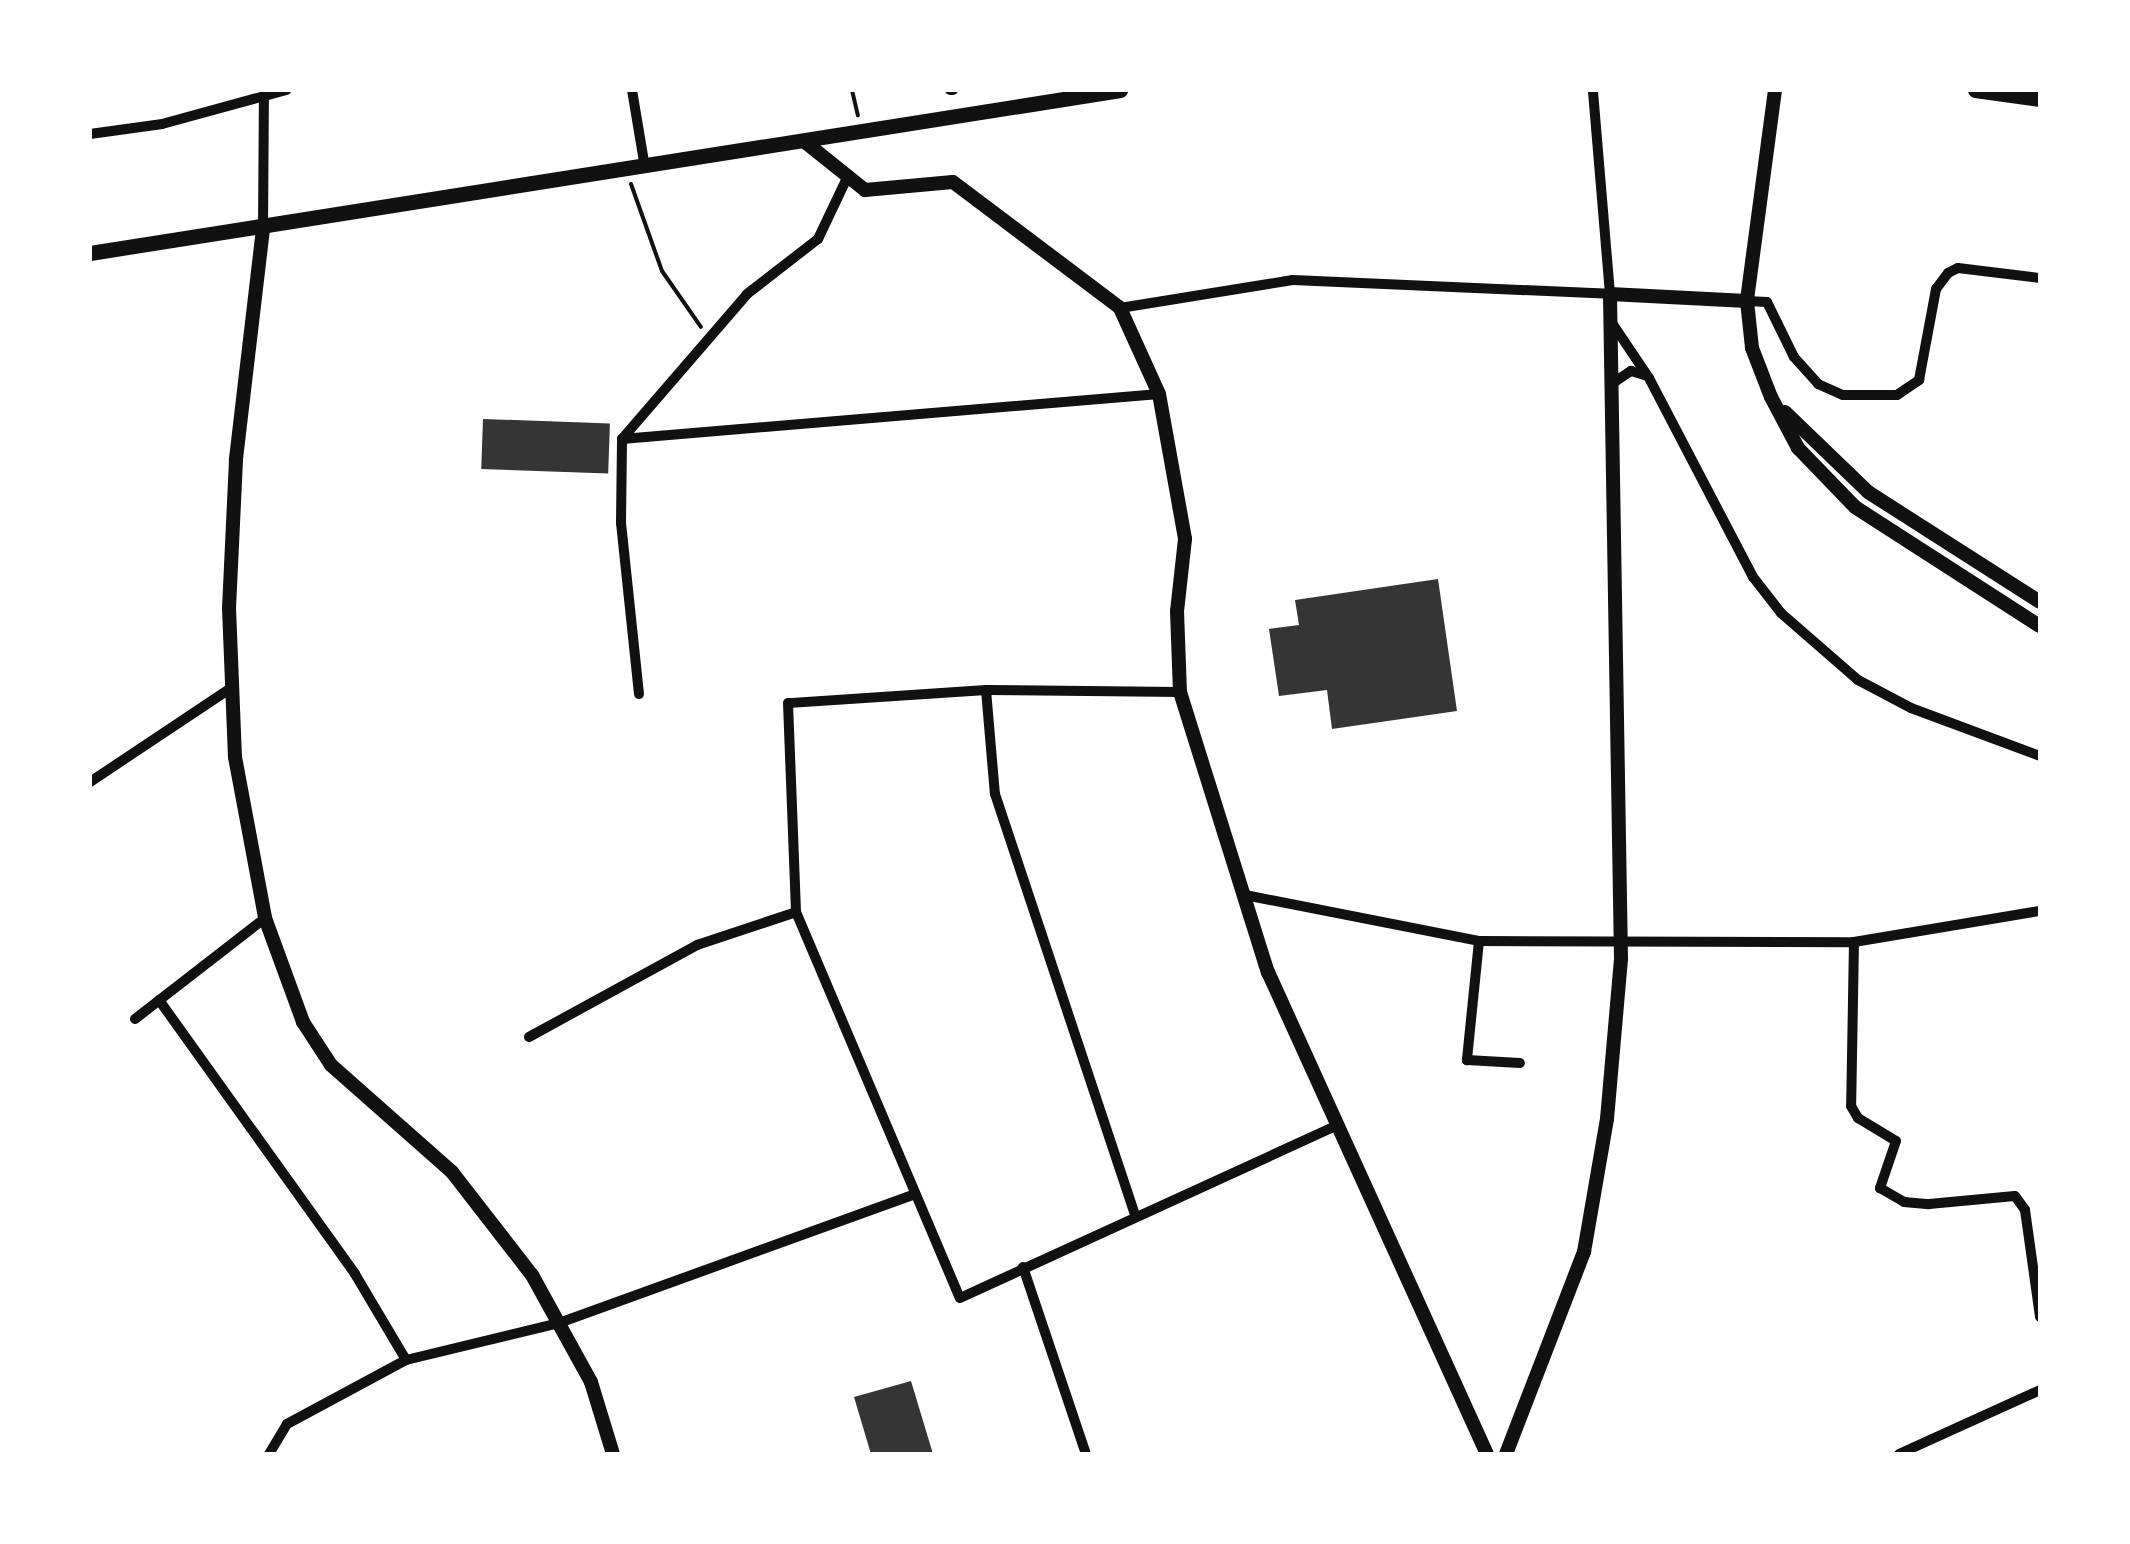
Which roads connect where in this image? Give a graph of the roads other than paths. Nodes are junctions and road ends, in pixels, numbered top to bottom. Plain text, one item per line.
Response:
1 (286, 90) edge
2 (632, 90) edge
3 (1120, 90) edge
4 (1594, 90) edge
5 (1775, 90) edge
6 (1975, 90) edge
7 (264, 96) junction
8 (2040, 99) edge
9 (90, 134) edge
10 (804, 142) junction
11 (644, 162) junction
12 (848, 178) junction
13 (263, 229) junction
14 (94, 250) edge
15 (2040, 278) edge
16 (1610, 294) junction
17 (1747, 301) junction
18 (1120, 308) junction
19 (1612, 323) junction
20 (1649, 378) junction
21 (1613, 383) junction
22 (1159, 394) junction
23 (1771, 397) junction
24 (622, 440) junction
25 (2040, 602) edge
26 (2040, 626) edge
27 (231, 688) junction
28 (986, 690) junction
29 (1180, 692) junction
30 (640, 694) dead end
31 (2040, 756) edge
32 (90, 782) edge
33 (1245, 895) junction
34 (2040, 911) edge
35 (796, 912) junction
36 (265, 918) junction
37 (1621, 938) junction
38 (1479, 941) junction
39 (1854, 942) junction
40 (160, 1000) junction
41 (136, 1019) dead end
42 (529, 1037) dead end
43 (1520, 1063) dead end
44 (1338, 1125) junction
45 (915, 1194) junction
46 (1134, 1216) junction
47 (1022, 1267) junction
48 (2040, 1317) edge
49 (559, 1323) junction
50 (406, 1360) junction
51 (2040, 1390) edge
52 (1924, 1449) edge
53 (269, 1454) edge
54 (614, 1454) edge
55 (1086, 1454) edge
56 (1487, 1454) edge
57 (1506, 1454) edge
58 (1899, 1454) edge

1 - 7 street
2 - 11 street
3 - 10 main road
4 - 16 street
5 - 17 street
6 - 8 main road
7 - 9 street
7 - 13 street
10 - 11 main road
10 - 12 street
11 - 13 main road
12 - 18 street
12 - 24 street
13 - 14 main road
13 - 27 street
15 - 17 street
16 - 17 street
16 - 18 street
16 - 19 street
17 - 23 street
18 - 22 street
19 - 20 street
19 - 21 street
20 - 21 street
20 - 31 street
21 - 37 street
22 - 24 street
22 - 29 street
23 - 25 street
23 - 26 street
24 - 30 street
27 - 32 street
27 - 36 street
28 - 29 street
28 - 35 street
28 - 46 street
29 - 33 street
33 - 38 street
33 - 44 street
34 - 39 street
35 - 42 street
35 - 45 street
36 - 40 street
36 - 49 street
37 - 38 street
37 - 39 street
37 - 57 street
38 - 43 street
39 - 48 street
40 - 41 street
40 - 50 street
44 - 46 street
44 - 56 street
45 - 47 street
45 - 49 street
46 - 47 street
47 - 55 street
49 - 50 street
49 - 54 street
50 - 53 street
51 - 52 street
52 - 58 street

